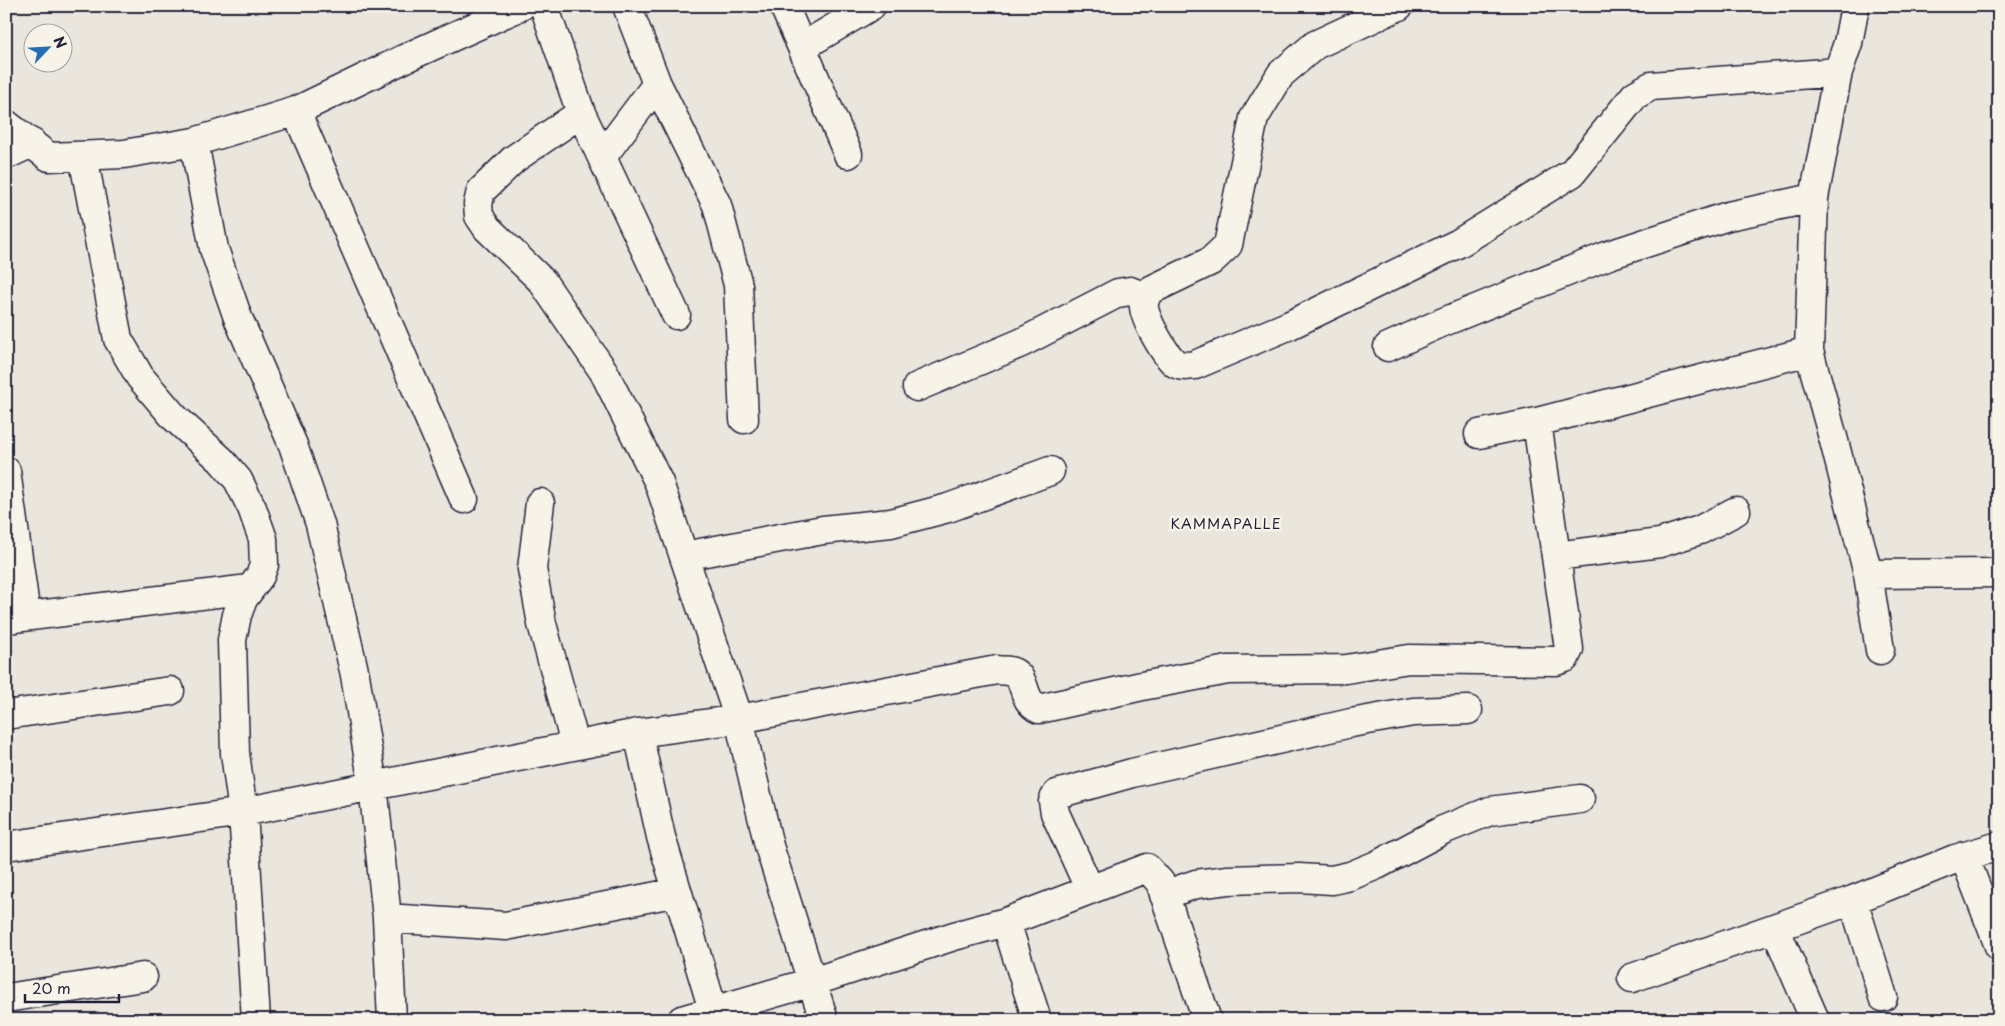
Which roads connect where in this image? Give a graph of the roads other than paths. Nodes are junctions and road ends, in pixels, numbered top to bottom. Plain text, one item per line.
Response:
1 (521, 6) edge
2 (544, 6) edge
3 (627, 6) edge
4 (784, 6) edge
5 (871, 6) edge
6 (1399, 6) edge
7 (1855, 6) edge
8 (802, 47) junction
9 (1838, 72) junction
10 (657, 84) junction
11 (296, 111) junction
12 (581, 113) junction
13 (6, 124) edge
14 (194, 142) junction
15 (32, 143) junction
16 (848, 154) dead end
17 (6, 155) edge
18 (83, 156) junction
19 (602, 157) junction
20 (1814, 198) junction
21 (1146, 297) junction
22 (676, 315) dead end
23 (1388, 347) dead end
24 (1809, 351) junction
25 (917, 387) dead end
26 (744, 418) dead end
27 (1538, 422) junction
28 (1479, 434) dead end
29 (6, 471) edge
30 (1050, 471) dead end
31 (464, 499) dead end
32 (540, 503) dead end
33 (1736, 511) dead end
34 (684, 556) junction
35 (1556, 556) junction
36 (1999, 573) edge
37 (1868, 574) junction
38 (249, 589) junction
39 (15, 618) edge
40 (1880, 650) dead end
41 (170, 691) dead end
42 (1468, 710) dead end
43 (6, 715) edge
44 (739, 719) junction
45 (638, 733) junction
46 (575, 744) junction
47 (373, 785) junction
48 (1580, 799) dead end
49 (243, 812) junction
50 (6, 846) edge
51 (1999, 846) edge
52 (1964, 856) junction
53 (1090, 890) junction
54 (677, 892) junction
55 (1164, 895) junction
56 (1853, 900) junction
57 (387, 918) junction
58 (1006, 922) junction
59 (1775, 928) junction
60 (1999, 946) edge
61 (143, 978) dead end
62 (1632, 978) dead end
63 (812, 982) junction
64 (6, 998) edge
65 (1883, 998) dead end
66 (713, 1010) junction
67 (256, 1020) edge
68 (392, 1020) edge
69 (682, 1020) edge
70 (824, 1020) edge
71 (1036, 1020) edge
72 (1207, 1020) edge
73 (1815, 1020) edge

1 - 11 street
2 - 12 street
3 - 10 street
4 - 8 street
5 - 8 street
6 - 21 street
7 - 9 street
8 - 16 street
9 - 20 street
9 - 21 street
10 - 19 street
10 - 26 street
11 - 14 street
11 - 31 street
12 - 19 street
12 - 34 street
13 - 15 street
14 - 18 street
14 - 47 street
15 - 17 street
15 - 18 street
18 - 38 street
19 - 22 street
20 - 23 street
20 - 24 street
21 - 25 street
24 - 27 street
24 - 37 street
27 - 28 street
27 - 35 street
29 - 39 street
30 - 34 street
32 - 46 street
33 - 35 street
34 - 44 street
35 - 44 street
36 - 37 street
37 - 40 street
38 - 39 street
38 - 49 street
41 - 43 street
42 - 53 street
44 - 45 street
44 - 63 street
45 - 46 street
45 - 54 street
46 - 47 street
47 - 49 street
47 - 57 street
48 - 55 street
49 - 50 street
49 - 67 street
51 - 52 street
52 - 56 street
52 - 60 street
53 - 55 street
53 - 58 street
54 - 57 street
54 - 66 street
55 - 72 street
56 - 59 street
56 - 65 street
57 - 68 street
58 - 63 street
58 - 71 street
59 - 62 street
59 - 73 street
61 - 64 street
63 - 66 street
63 - 70 street
66 - 69 street

